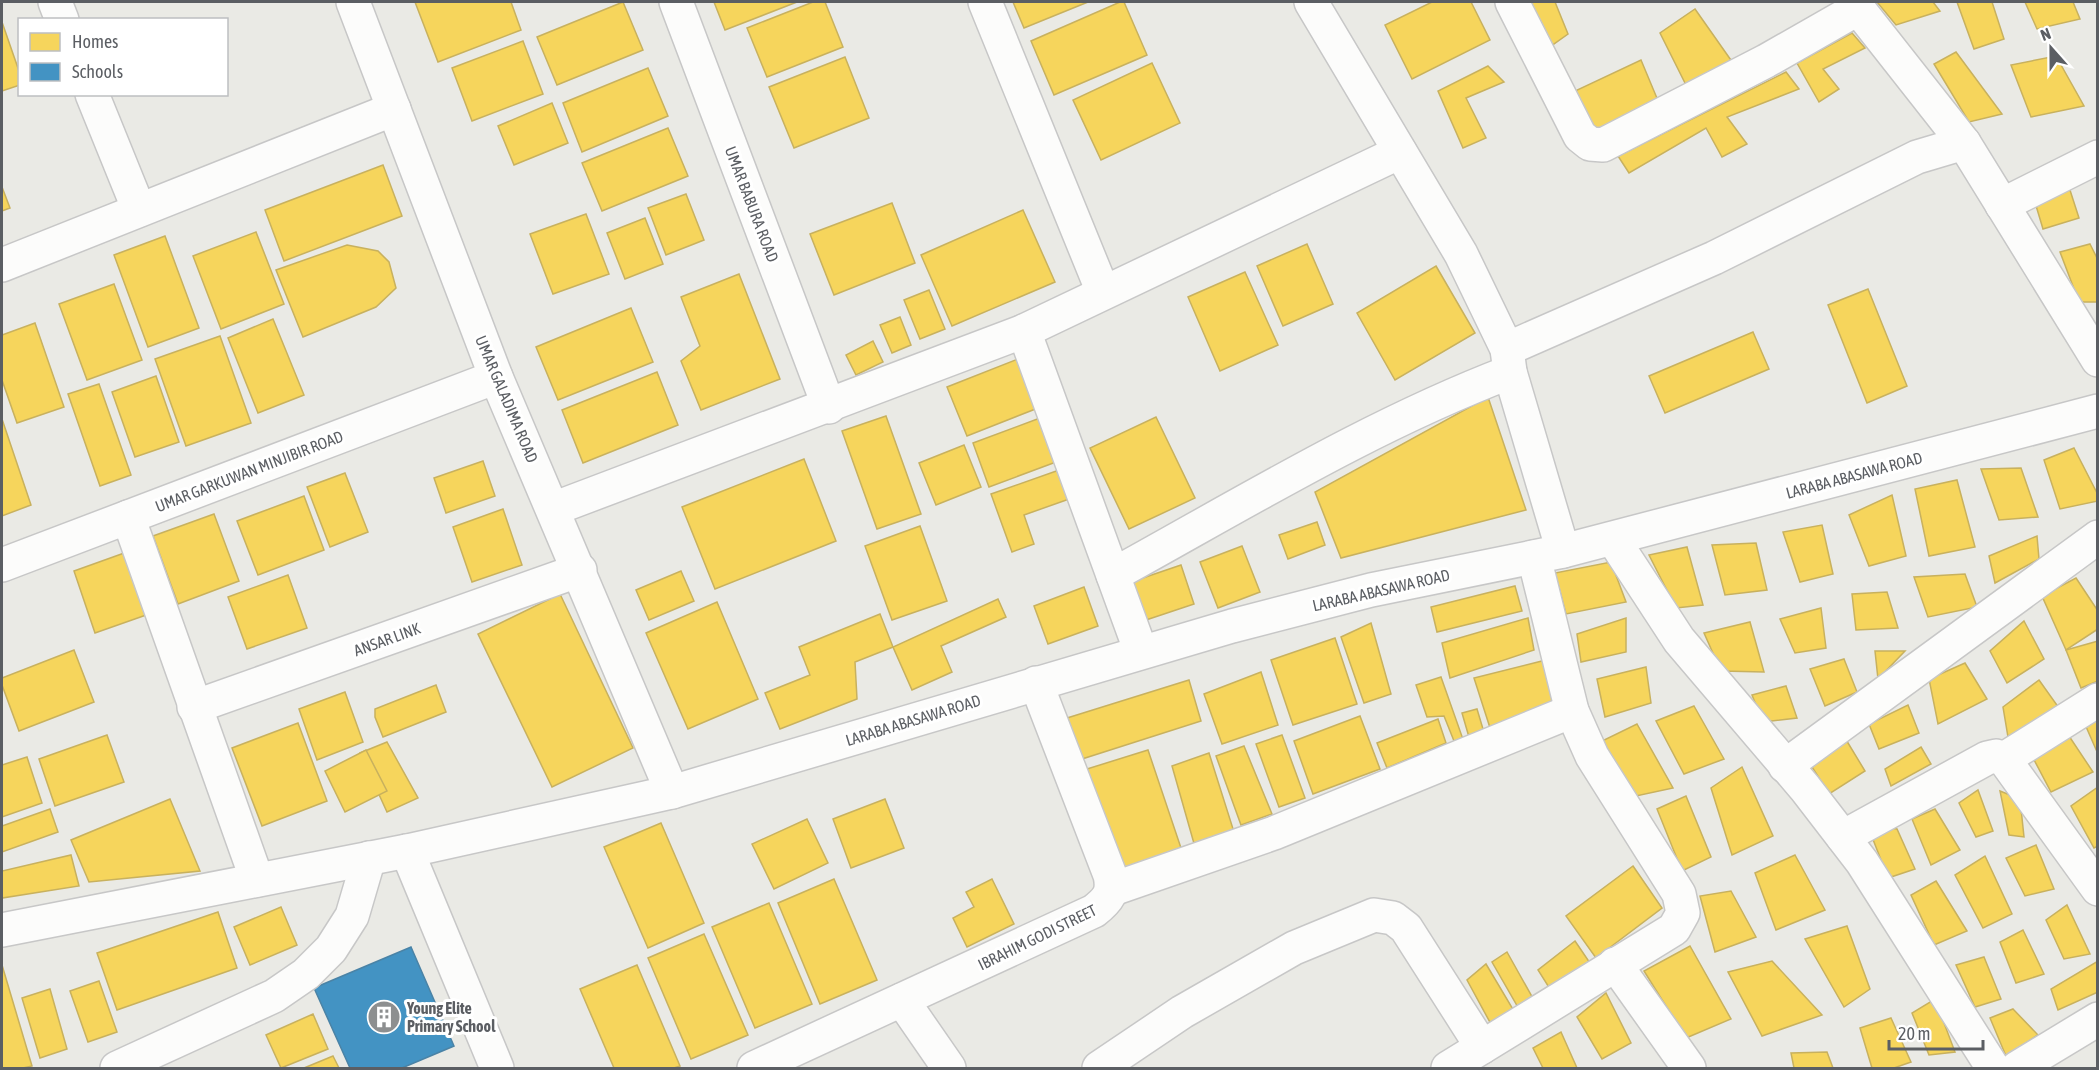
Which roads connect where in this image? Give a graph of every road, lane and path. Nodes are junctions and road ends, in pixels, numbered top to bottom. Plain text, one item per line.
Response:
1 (55, 2) edge
2 (353, 2) edge
3 (676, 2) edge
4 (986, 2) edge
5 (1311, 2) edge
6 (1512, 2) edge
7 (1856, 5) edge
8 (61, 18) edge
9 (93, 96) edge
10 (394, 110) junction
11 (1964, 143) junction
12 (1400, 152) junction
13 (2097, 157) edge
14 (2002, 206) junction
15 (139, 210) junction
16 (2, 265) edge
17 (1102, 292) junction
18 (1024, 331) junction
19 (1508, 360) junction
20 (2097, 360) edge
21 (496, 378) junction
22 (829, 407) junction
23 (2097, 411) edge
24 (553, 509) junction
25 (128, 517) junction
26 (2097, 537) edge
27 (1613, 539) junction
28 (1548, 554) junction
29 (2, 565) edge
30 (580, 570) junction
31 (1113, 575) junction
32 (1141, 652) junction
33 (1036, 683) junction
34 (2097, 700) edge
35 (194, 707) junction
36 (1572, 711) junction
37 (2004, 759) junction
38 (1785, 766) junction
39 (672, 792) junction
40 (1844, 837) junction
41 (407, 850) junction
42 (369, 858) junction
43 (257, 880) junction
44 (1113, 889) junction
45 (2097, 889) edge
46 (2, 930) edge
47 (1615, 964) junction
48 (902, 1000) junction
49 (2097, 1019) edge
50 (1482, 1047) junction
51 (117, 1068) edge
52 (497, 1068) edge
53 (754, 1068) edge
54 (949, 1068) edge
55 (1099, 1068) edge
56 (1448, 1068) edge
57 (1689, 1068) edge
58 (1993, 1068) edge
59 (2018, 1068) edge

1 - 8 street
2 - 10 street, UMAR GALADIMA ROAD
3 - 22 street, UMAR BABURA ROAD
4 - 17 street
5 - 12 street
6 - 7 street
7 - 11 street
9 - 15 street
10 - 15 street
10 - 21 street, UMAR GALADIMA ROAD
11 - 14 street
11 - 19 street
12 - 17 street
12 - 19 street
13 - 14 street
14 - 20 street
15 - 16 street
17 - 18 street
18 - 22 street
18 - 31 street
19 - 28 street
19 - 31 street
21 - 24 street, UMAR GALADIMA ROAD
21 - 25 street, UMAR GARKUWAN MINJIBIR ROAD
22 - 24 street
23 - 27 street, LARABA ABASAWA ROAD
24 - 30 street, UMAR GALADIMA ROAD
25 - 29 street, UMAR GARKUWAN MINJIBIR ROAD
25 - 35 street
26 - 38 street
27 - 28 street, LARABA ABASAWA ROAD
27 - 38 street
28 - 32 street, LARABA ABASAWA ROAD
28 - 36 street
30 - 35 street, ANSAR LINK
30 - 39 street, UMAR GALADIMA ROAD
31 - 32 street
32 - 33 street, LARABA ABASAWA ROAD
33 - 39 street, LARABA ABASAWA ROAD
33 - 44 street, IBRAHIM GODI STREET
34 - 37 street
35 - 43 street
36 - 44 street
36 - 47 street
37 - 40 street
37 - 45 street
38 - 40 street
39 - 41 street, LARABA ABASAWA ROAD
40 - 58 street
41 - 42 street, LARABA ABASAWA ROAD
41 - 52 street
42 - 43 street, LARABA ABASAWA ROAD
42 - 51 street
43 - 46 street, LARABA ABASAWA ROAD
44 - 48 street, IBRAHIM GODI STREET
47 - 50 street
47 - 57 street
48 - 53 street, IBRAHIM GODI STREET
48 - 54 street
49 - 59 street
50 - 55 street
50 - 56 street

